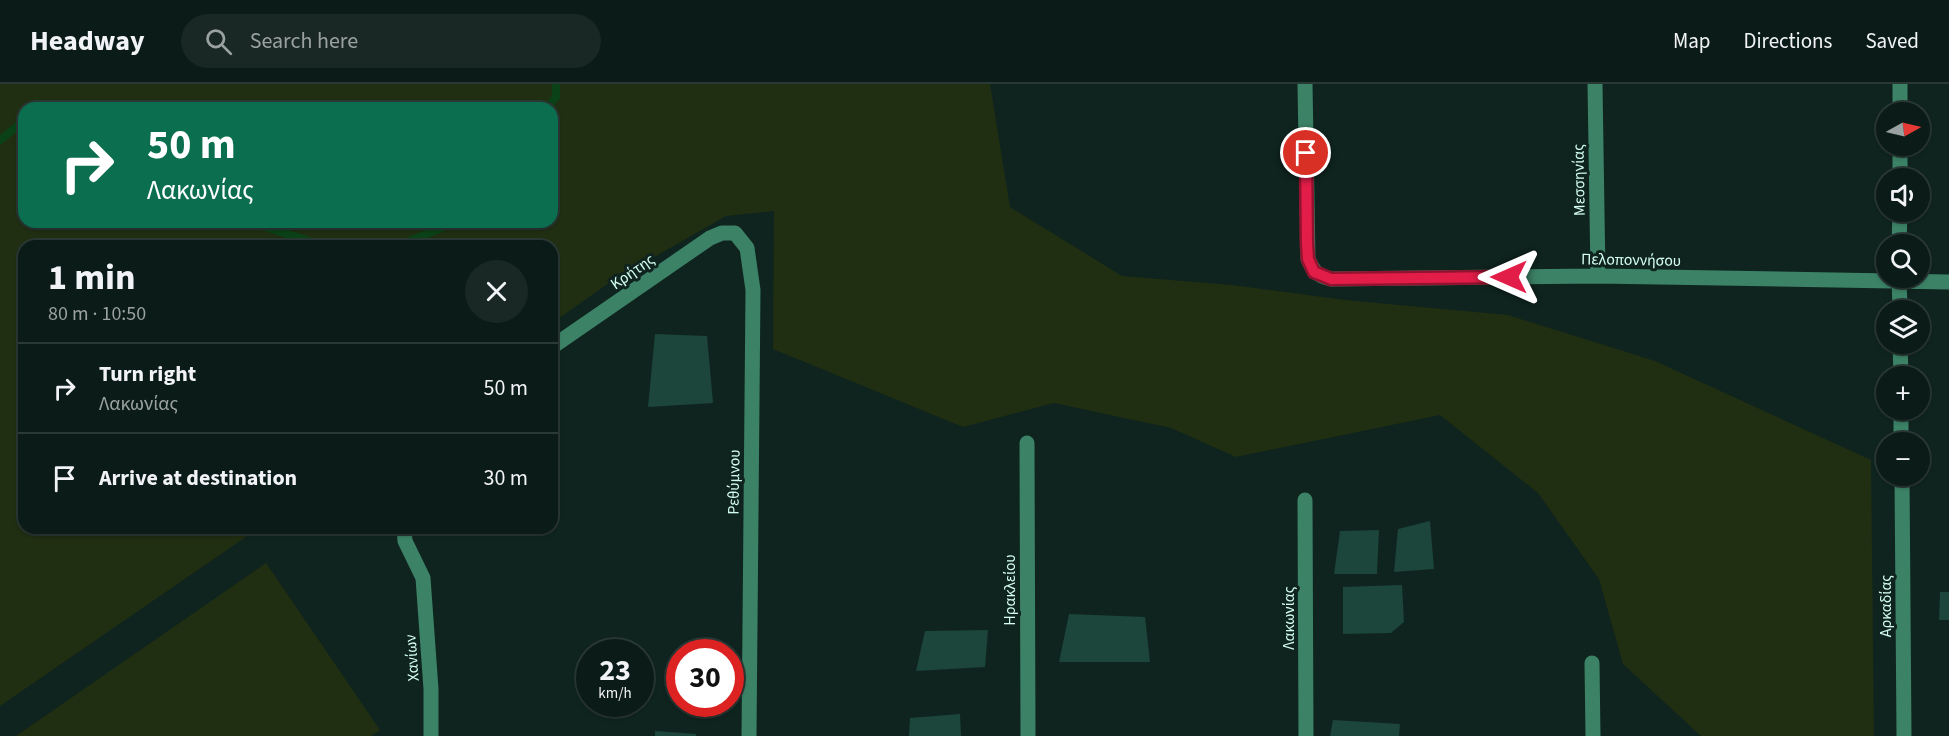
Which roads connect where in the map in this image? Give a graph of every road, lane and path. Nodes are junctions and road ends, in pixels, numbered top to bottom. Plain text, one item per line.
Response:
1 (1305, 84) edge
2 (1595, 84) edge
3 (1900, 84) edge
4 (1900, 102) edge
5 (735, 233) joint
6 (1598, 276) junction
7 (1876, 280) edge
8 (1930, 281) edge
9 (1949, 282) edge
10 (558, 343) edge
11 (1027, 443) dead end
12 (1902, 486) edge
13 (1305, 500) dead end
14 (404, 534) edge
15 (1592, 663) dead end
16 (431, 736) edge
17 (749, 736) edge
18 (1028, 736) edge
19 (1306, 736) edge
20 (1593, 736) edge
21 (1904, 736) edge

1 - 6 street, Πελοποννήσου
2 - 6 street, Μεσσηνίας
3 - 4 street
5 - 10 street, Κρήτης
5 - 17 street, Ρεθύμνου
6 - 7 street, Πελοποννήσου
8 - 9 street, Πελοποννήσου
11 - 18 street, Ηρακλείου
12 - 21 street, Αρκαδίας
13 - 19 street, Λακωνίας
14 - 16 street, Χανίων
15 - 20 street

